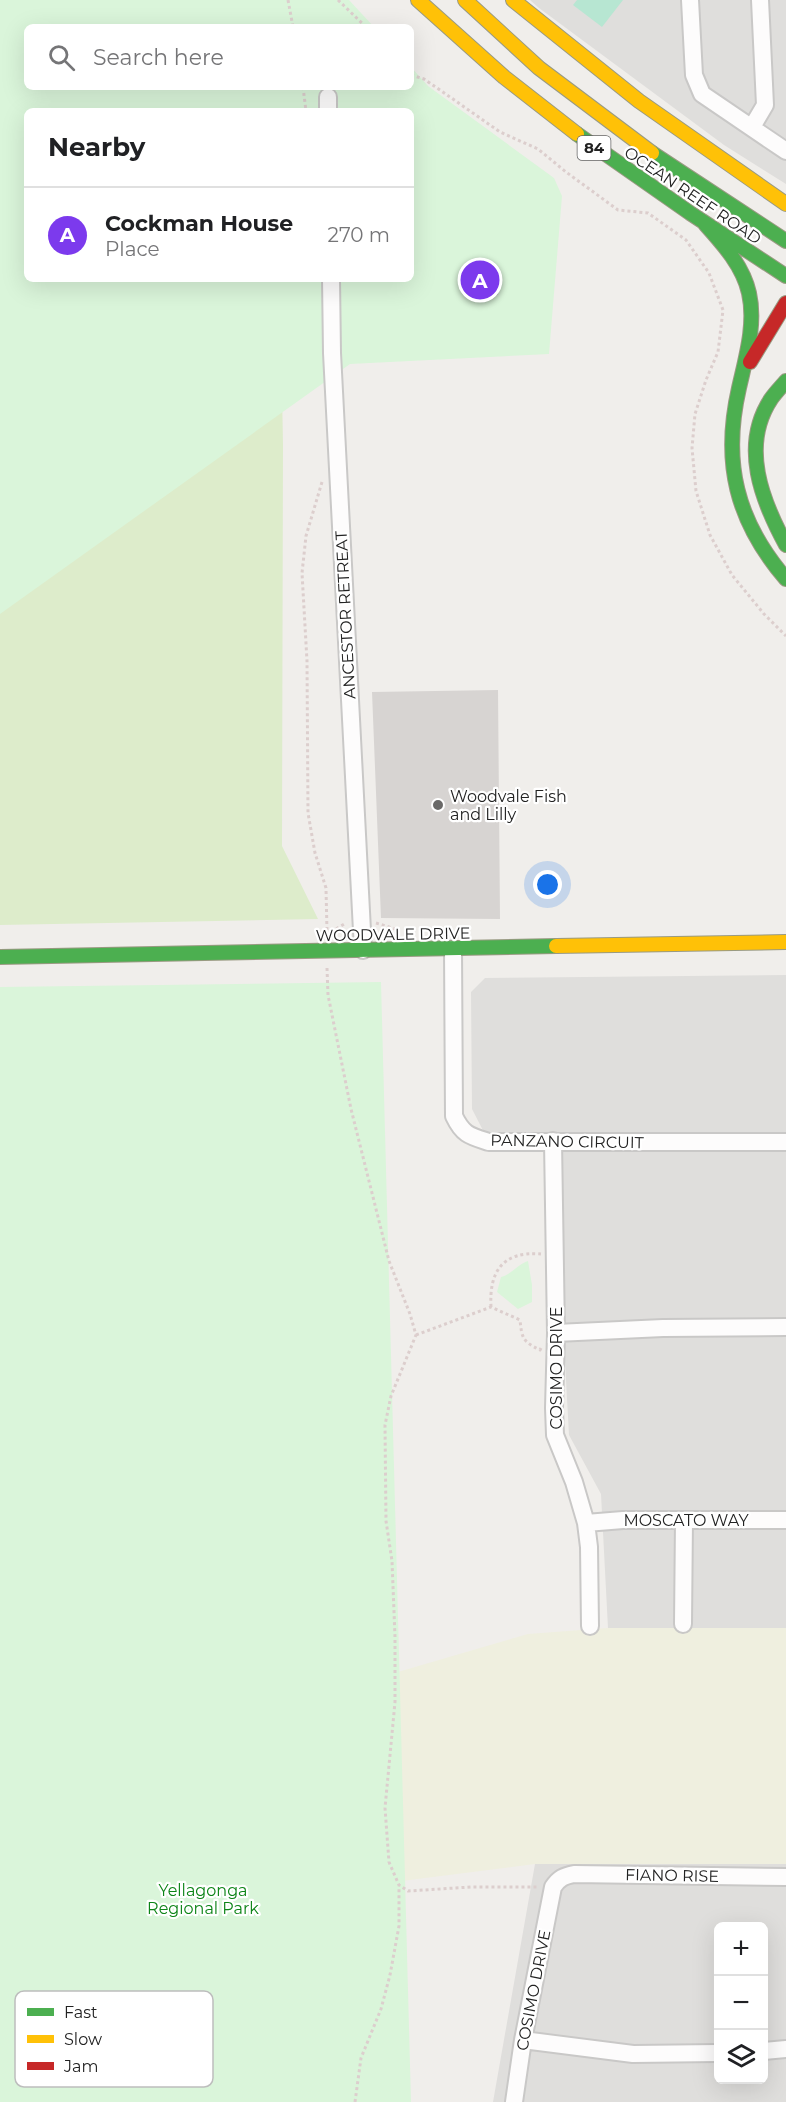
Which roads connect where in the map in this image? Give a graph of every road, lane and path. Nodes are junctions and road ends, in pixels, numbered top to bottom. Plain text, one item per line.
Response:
1 (288, 0) edge
2 (338, 0) edge
3 (418, 0) edge
4 (465, 0) edge
5 (513, 0) edge
6 (690, 0) edge
7 (760, 0) edge
8 (292, 24) edge
9 (363, 24) edge
10 (414, 76) edge
11 (303, 90) edge
12 (306, 108) edge
13 (752, 127) junction
14 (786, 151) edge
15 (786, 204) edge
16 (705, 224) junction
17 (786, 241) edge
18 (786, 276) edge
19 (331, 282) edge
20 (786, 303) edge
21 (745, 369) junction
22 (786, 381) edge
23 (324, 474) dead end
24 (786, 545) edge
25 (786, 579) edge
26 (786, 636) edge
27 (786, 942) edge
28 (363, 950) junction
29 (453, 950) junction
30 (327, 951) junction
31 (0, 957) edge
32 (553, 1141) junction
33 (786, 1142) edge
34 (543, 1255) dead end
35 (491, 1307) junction
36 (786, 1327) edge
37 (416, 1335) junction
38 (550, 1337) junction
39 (684, 1520) junction
40 (786, 1520) edge
41 (585, 1523) junction
42 (683, 1624) dead end
43 (590, 1626) dead end
44 (786, 1877) edge
45 (556, 1883) junction
46 (399, 1885) junction
47 (523, 2040) junction
48 (786, 2049) edge
49 (768, 2051) edge
50 (714, 2053) edge
51 (355, 2102) edge
52 (514, 2102) edge

1 - 8 path
2 - 9 path
3 - 16 main road, OCEAN REEF ROAD / 84
4 - 17 main road, OCEAN REEF ROAD / 84
5 - 15 main road
6 - 13 street
7 - 13 street
10 - 26 path
11 - 12 path
13 - 14 street
16 - 18 main road, OCEAN REEF ROAD / 84
16 - 21 main road
19 - 28 street, ANCESTOR RETREAT
20 - 21 main road
21 - 25 main road
22 - 24 main road
23 - 30 path
27 - 29 main road, WOODVALE DRIVE
28 - 29 main road, WOODVALE DRIVE
28 - 30 main road, WOODVALE DRIVE
29 - 32 street, PANZANO CIRCUIT
30 - 31 main road, WOODVALE DRIVE
30 - 37 path
32 - 33 street, PANZANO CIRCUIT
32 - 38 street, COSIMO DRIVE
34 - 35 path
35 - 37 path
35 - 38 path
36 - 38 street
37 - 46 path
38 - 41 street, COSIMO DRIVE
39 - 40 street, MOSCATO WAY
39 - 41 street, MOSCATO WAY
39 - 42 street
41 - 43 street, COSIMO DRIVE
44 - 45 street, FIANO RISE
45 - 46 path
45 - 47 street, COSIMO DRIVE
46 - 51 path
47 - 50 street
47 - 52 street, COSIMO DRIVE
48 - 49 street

